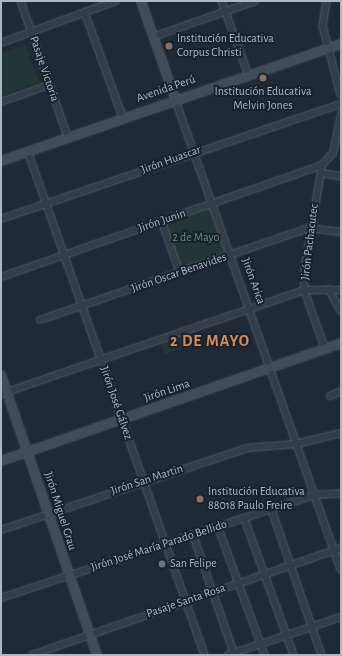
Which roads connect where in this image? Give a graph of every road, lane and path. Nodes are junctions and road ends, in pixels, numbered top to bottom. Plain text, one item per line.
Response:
1 (21, 1) edge
2 (116, 1) edge
3 (141, 1) edge
4 (222, 1) edge
5 (255, 1) edge
6 (327, 1) edge
7 (226, 10) junction
8 (85, 12) junction
9 (31, 32) junction
10 (153, 37) junction
11 (1, 43) edge
12 (341, 44) edge
13 (329, 48) junction
14 (248, 73) junction
15 (49, 85) junction
16 (341, 95) edge
17 (175, 98) junction
18 (1, 102) edge
19 (341, 104) edge
20 (341, 114) edge
21 (123, 117) junction
22 (68, 136) junction
23 (28, 151) junction
24 (194, 151) junction
25 (1, 161) edge
26 (322, 164) junction
27 (321, 173) junction
28 (341, 176) edge
29 (46, 204) junction
30 (212, 204) junction
31 (1, 219) edge
32 (162, 221) junction
33 (309, 228) junction
34 (341, 232) edge
35 (64, 255) junction
36 (231, 255) junction
37 (180, 272) junction
38 (1, 277) edge
39 (329, 289) junction
40 (341, 289) edge
41 (304, 290) junction
42 (82, 306) junction
43 (249, 307) junction
44 (341, 311) edge
45 (40, 320) dead end
46 (341, 343) edge
47 (325, 349) junction
48 (101, 359) junction
49 (271, 367) junction
50 (1, 375) edge
51 (341, 391) edge
52 (4, 393) edge
53 (330, 396) dead end
54 (122, 419) junction
55 (341, 433) edge
56 (296, 444) junction
57 (28, 452) junction
58 (1, 461) edge
59 (144, 480) junction
60 (341, 493) edge
61 (315, 495) junction
62 (272, 510) junction
63 (49, 514) junction
64 (245, 519) junction
65 (218, 526) junction
66 (1, 530) edge
67 (192, 534) junction
68 (166, 542) junction
69 (341, 548) edge
70 (334, 549) junction
71 (291, 564) junction
72 (341, 569) edge
73 (265, 574) junction
74 (68, 575) junction
75 (239, 583) junction
76 (213, 593) junction
77 (1, 598) edge
78 (186, 602) junction
79 (341, 618) edge
80 (313, 626) junction
81 (90, 634) junction
82 (287, 634) junction
83 (261, 644) junction
84 (235, 654) edge
85 (32, 655) edge
86 (97, 655) edge
87 (205, 655) edge
88 (228, 655) edge
89 (265, 655) edge
90 (294, 655) edge
91 (322, 655) edge

1 - 9 street, Pasaje Victoria
2 - 8 street
3 - 10 street, Jirón Arica
4 - 7 street
5 - 7 street
6 - 13 street
7 - 10 street
7 - 14 street
8 - 9 street
8 - 21 street
9 - 11 street
9 - 15 street, Pasaje Victoria
10 - 17 street, Jirón Arica
12 - 13 street, Avenida Perú
13 - 14 street, Avenida Perú
13 - 16 street
14 - 17 street, Avenida Perú
15 - 18 street
15 - 22 street, Pasaje Victoria
17 - 21 street, Avenida Perú
17 - 24 street, Jirón Arica
19 - 24 street, Jirón Huascar
20 - 26 street
21 - 22 street, Avenida Perú
22 - 23 street, Avenida Perú
23 - 25 street, Avenida Perú
23 - 29 street, Jirón José Gálvez
24 - 29 street, Jirón Huascar
24 - 30 street, Jirón Arica
26 - 27 street, Jirón Pachacutec
26 - 30 street, Jirón Junin
27 - 28 street
27 - 33 street, Jirón Pachacutec
29 - 31 street, Jirón Huascar
29 - 35 street, Jirón José Gálvez
30 - 32 street, Jirón Junin
30 - 36 street, Jirón Arica
32 - 35 street, Jirón Junin
32 - 37 street
33 - 34 street, Jirón Oscar Benavides
33 - 36 street, Jirón Oscar Benavides
33 - 41 street, Jirón Pachacutec
35 - 38 street, Jirón Junin
35 - 42 street, Jirón José Gálvez
36 - 37 street, Jirón Oscar Benavides
36 - 43 street, Jirón Arica
37 - 42 street, Jirón Oscar Benavides
39 - 40 street
39 - 41 street
39 - 44 street
41 - 43 street
41 - 47 street, Jirón Pachacutec
42 - 45 street, Jirón Oscar Benavides
42 - 48 street, Jirón José Gálvez
43 - 48 street
43 - 49 street, Jirón Arica
46 - 47 street, Jirón Lima
47 - 49 street, Jirón Lima
48 - 52 street
48 - 54 street, Jirón José Gálvez
49 - 54 street, Jirón Lima
49 - 56 street, Jirón Arica
50 - 52 street, Jirón Miguel Grau
51 - 53 street
52 - 57 street, Jirón Miguel Grau
54 - 57 street, Jirón Lima
54 - 59 street, Jirón José Gálvez
55 - 56 street, Jirón San Martin
56 - 59 street, Jirón San Martin
56 - 61 street, Jirón Arica
57 - 58 street, Jirón Lima
57 - 63 street, Jirón Miguel Grau
59 - 63 street, Jirón San Martin
59 - 68 street, Jirón José Gálvez
60 - 61 street, Jirón José María Parado Bellido
61 - 62 street, Jirón José María Parado Bellido
61 - 70 street, Jirón Arica
62 - 64 street, Jirón José María Parado Bellido
62 - 71 street
63 - 66 street, Jirón San Martin
63 - 74 street, Jirón Miguel Grau
64 - 65 street, Jirón José María Parado Bellido
64 - 73 street
65 - 67 street, Jirón José María Parado Bellido
65 - 75 street
67 - 68 street, Jirón José María Parado Bellido
67 - 76 street
68 - 74 street, Jirón José María Parado Bellido
68 - 78 street, Jirón José Gálvez
69 - 70 street, Pasaje Santa Rosa
70 - 71 street, Pasaje Santa Rosa
70 - 72 street, Jirón Arica
71 - 73 street, Pasaje Santa Rosa
71 - 80 street
73 - 75 street, Pasaje Santa Rosa
73 - 82 street
74 - 77 street, Jirón José María Parado Bellido
74 - 81 street, Jirón Miguel Grau
75 - 76 street, Pasaje Santa Rosa
75 - 83 street
76 - 78 street, Pasaje Santa Rosa
76 - 84 street
78 - 81 street, Pasaje Santa Rosa
78 - 87 street, Jirón José Gálvez
79 - 80 street
80 - 82 street
80 - 91 street
81 - 85 street, Pasaje Santa Rosa
81 - 86 street, Jirón Miguel Grau
82 - 83 street
82 - 90 street
83 - 84 street
83 - 89 street
84 - 88 street

